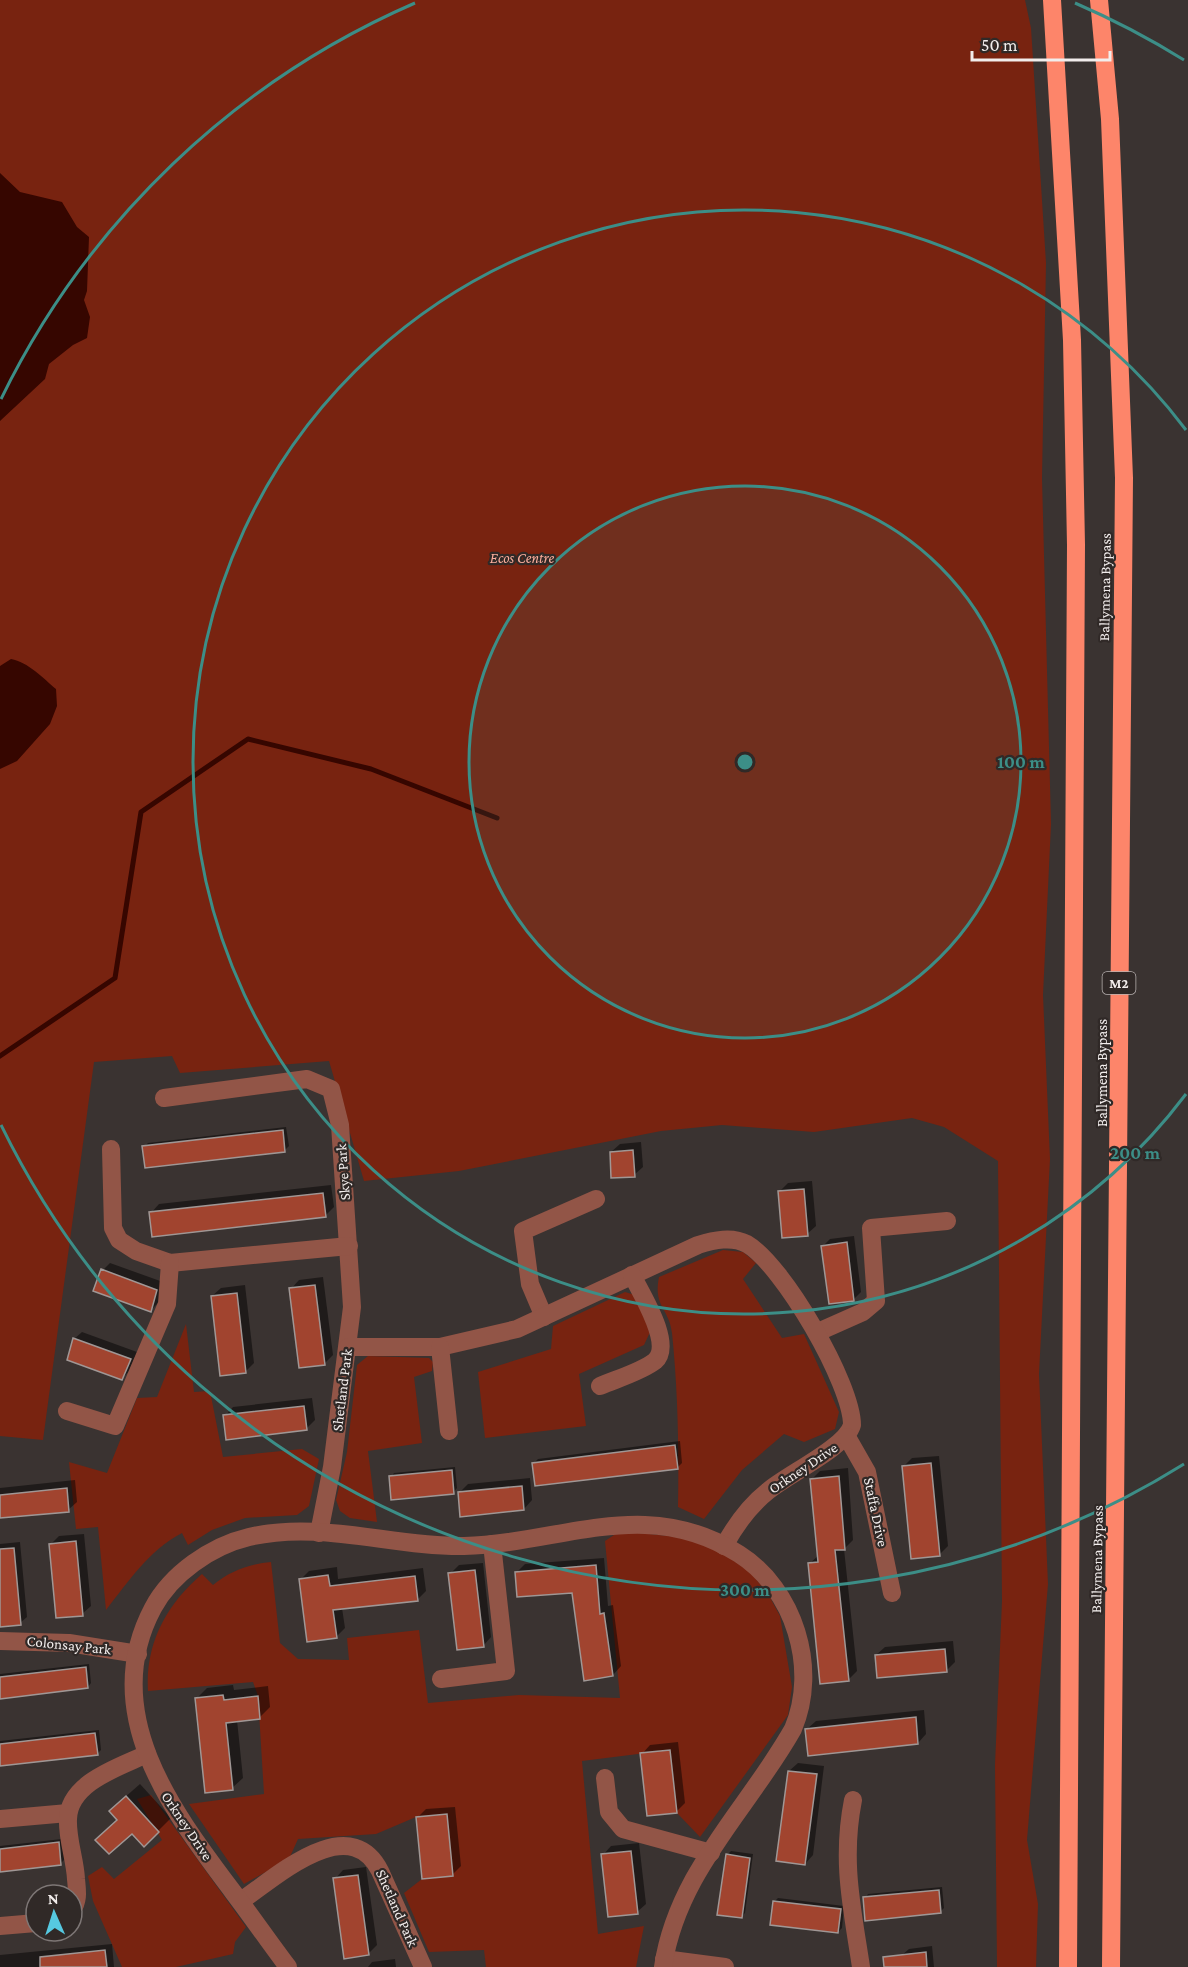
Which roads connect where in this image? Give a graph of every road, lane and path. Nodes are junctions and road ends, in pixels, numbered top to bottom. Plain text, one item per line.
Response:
1 (1052, 0) edge
2 (1099, 0) edge
3 (164, 1098) dead end
4 (111, 1149) dead end
5 (596, 1199) dead end
6 (947, 1221) dead end
7 (349, 1246) junction
8 (170, 1263) junction
9 (632, 1275) junction
10 (544, 1317) junction
11 (818, 1332) junction
12 (348, 1347) junction
13 (440, 1347) junction
14 (600, 1386) dead end
15 (67, 1411) dead end
16 (449, 1431) dead end
17 (847, 1437) junction
18 (319, 1533) junction
19 (492, 1544) junction
20 (724, 1546) junction
21 (892, 1593) dead end
22 (0, 1641) edge
23 (138, 1654) junction
24 (441, 1679) dead end
25 (147, 1754) junction
26 (605, 1778) dead end
27 (853, 1800) dead end
28 (68, 1813) junction
29 (0, 1819) edge
30 (711, 1853) junction
31 (76, 1883) edge
32 (241, 1901) junction
33 (24, 1924) edge
34 (0, 1926) edge
35 (663, 1963) edge
36 (288, 1967) edge
37 (423, 1967) edge
38 (725, 1967) edge
39 (861, 1967) edge
40 (1068, 1967) edge
41 (1111, 1967) edge

1 - 40 highway, Ballymena Bypass
2 - 41 highway, Ballymena Bypass / M2
3 - 7 street, Skye Park
4 - 8 street
5 - 10 street
6 - 11 street
7 - 8 street
7 - 12 street, Shetland Park
8 - 15 street
9 - 10 street, Orkney Drive
9 - 11 street, Orkney Drive
9 - 14 street
10 - 13 street, Orkney Drive
11 - 17 street, Orkney Drive
12 - 13 street, Orkney Drive
12 - 18 street, Shetland Park
13 - 16 street
17 - 20 street, Orkney Drive
17 - 21 street, Staffa Drive
18 - 19 street, Orkney Drive
18 - 23 street, Orkney Drive
19 - 20 street, Orkney Drive
19 - 24 street
20 - 30 street
22 - 23 street, Colonsay Park
23 - 25 street, Orkney Drive
25 - 28 street
25 - 32 street, Orkney Drive
26 - 30 street
27 - 39 street
28 - 29 street
28 - 31 street
30 - 35 street
32 - 36 street, Orkney Drive
32 - 37 street, Shetland Park
33 - 34 street
35 - 38 street

